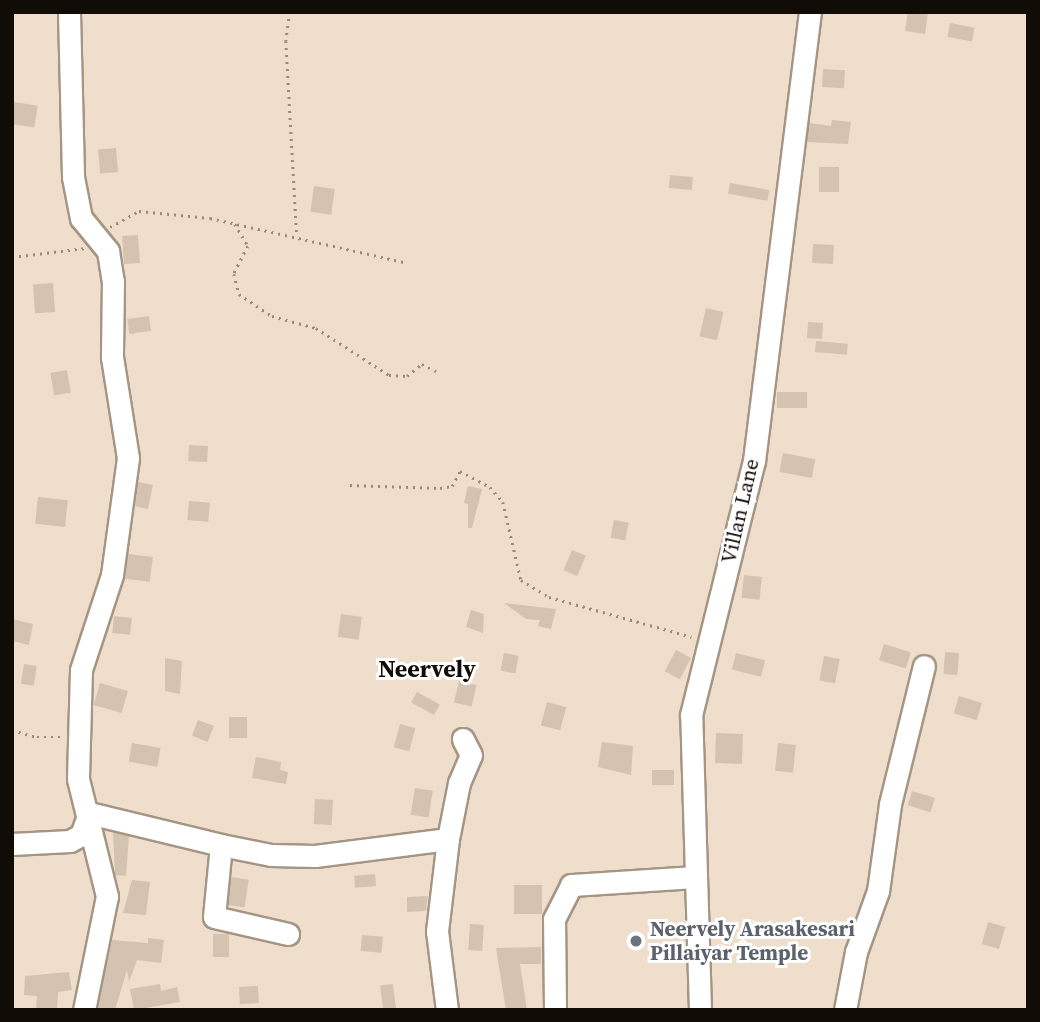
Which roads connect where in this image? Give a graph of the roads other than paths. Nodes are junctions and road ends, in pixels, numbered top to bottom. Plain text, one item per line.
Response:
1 (69, 12) edge
2 (810, 12) edge
3 (924, 666) dead end
4 (463, 739) dead end
5 (89, 813) junction
6 (448, 839) junction
7 (12, 844) edge
8 (221, 845) junction
9 (696, 877) junction
10 (288, 934) dead end
11 (84, 1010) edge
12 (447, 1010) edge
13 (555, 1010) edge
14 (700, 1010) edge
15 (845, 1010) edge

1 - 5 street
2 - 9 street, Villan Lane
3 - 15 street
4 - 6 street
5 - 7 street
5 - 8 street
5 - 11 street
6 - 8 street
6 - 12 street
8 - 10 street
9 - 13 street
9 - 14 street, Villan Lane

